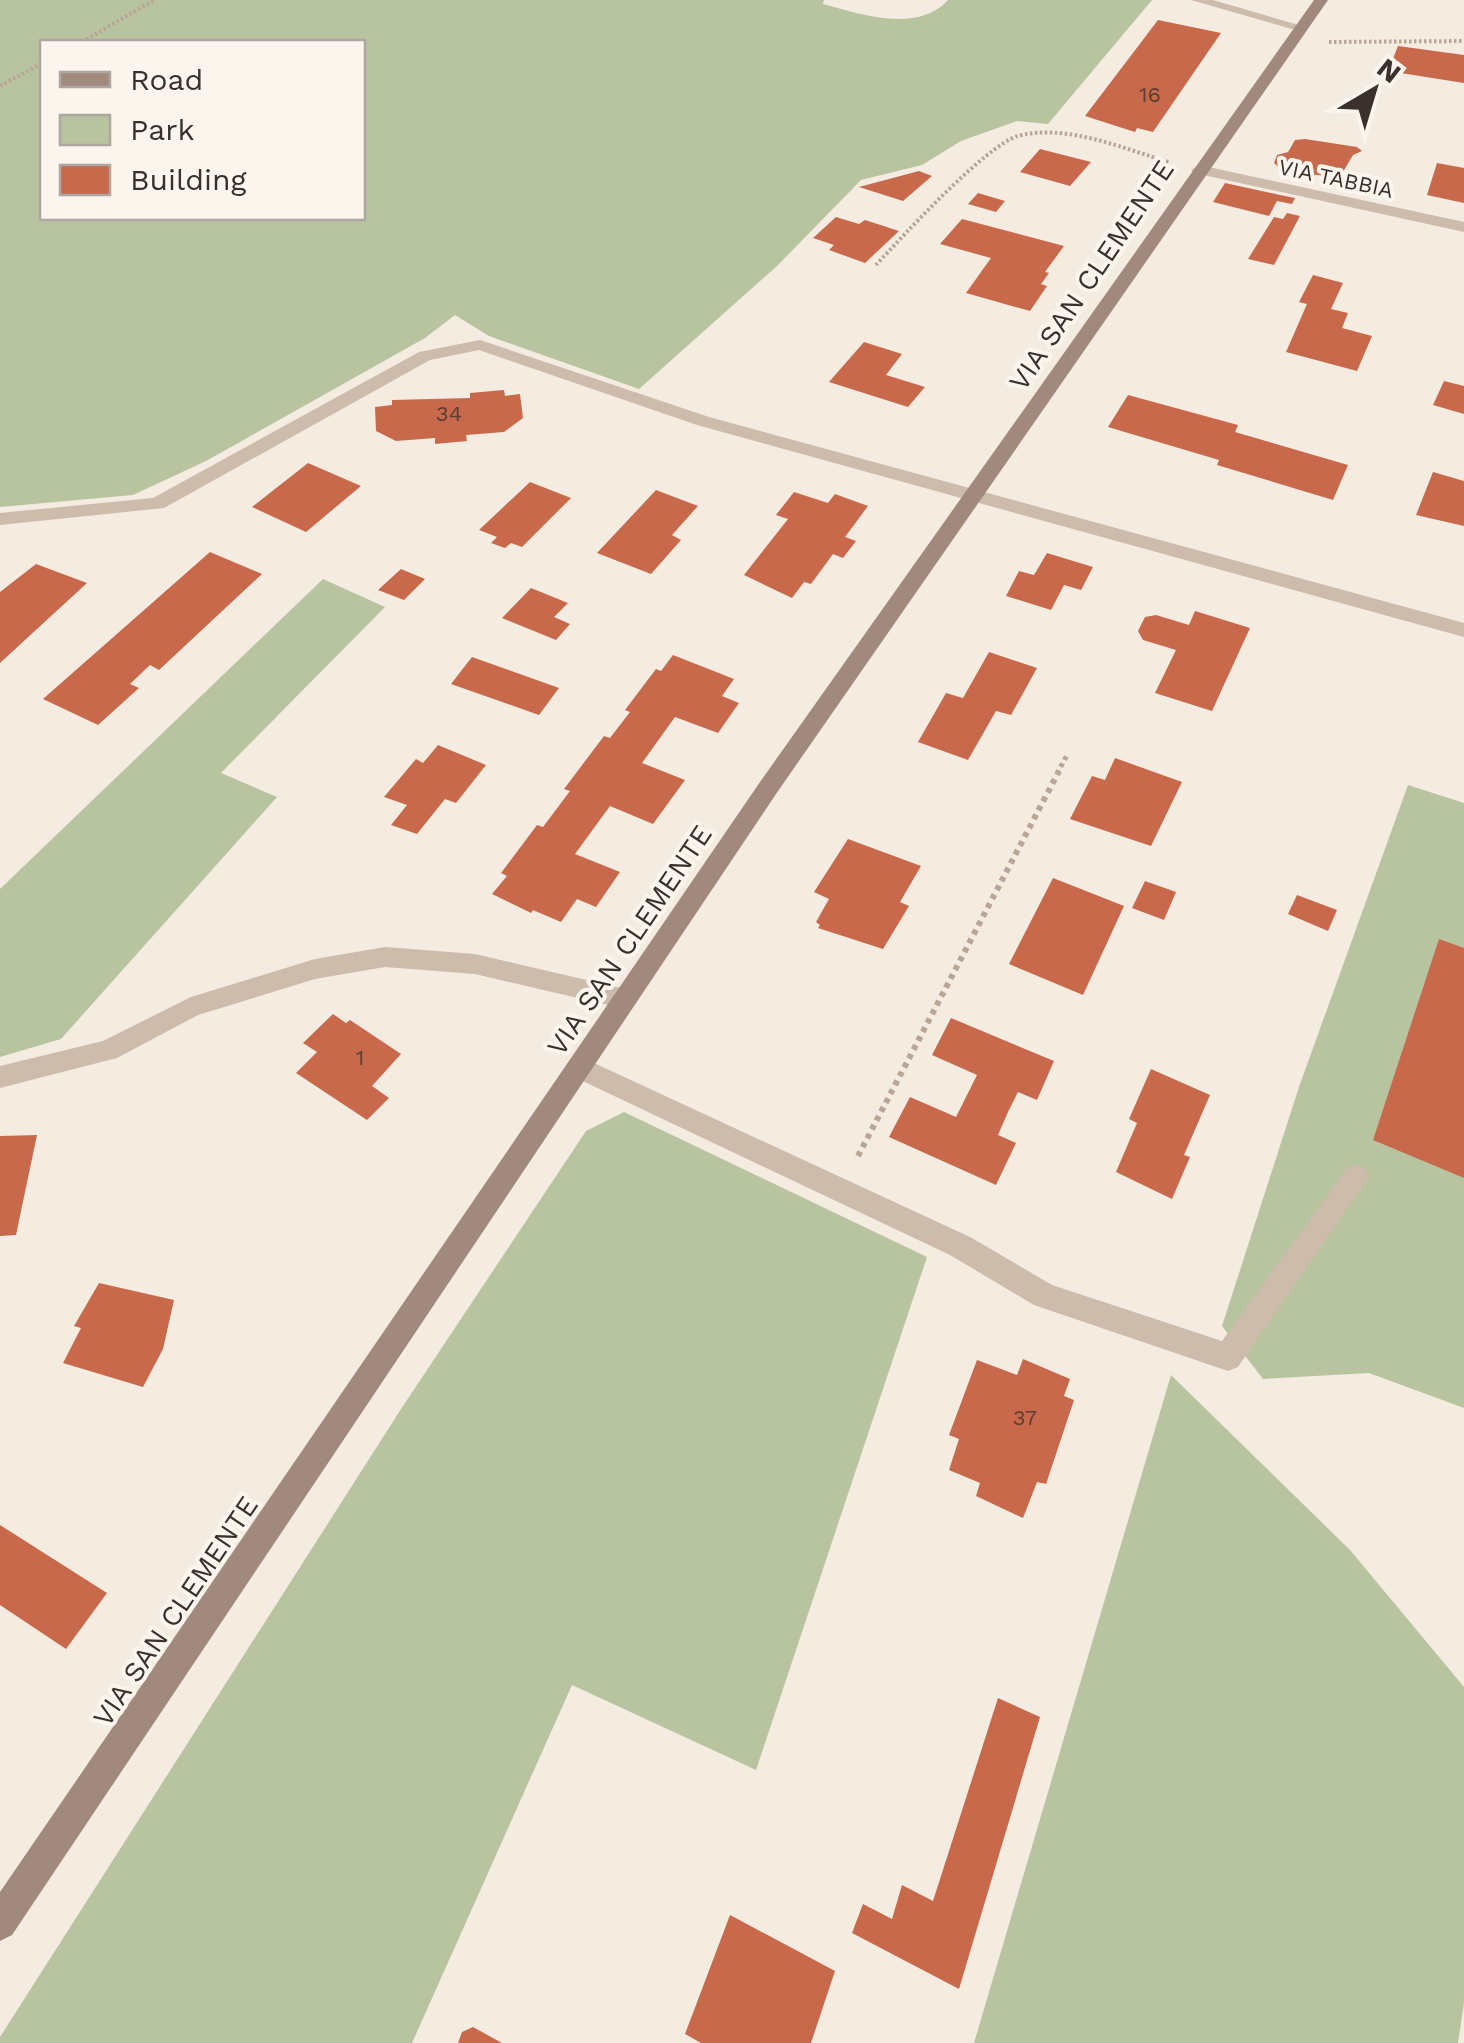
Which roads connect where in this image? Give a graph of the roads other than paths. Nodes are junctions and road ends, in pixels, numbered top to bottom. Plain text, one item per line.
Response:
1 (1198, 0) edge
2 (1321, 0) edge
3 (1298, 34) junction
4 (1199, 170) junction
5 (1464, 228) edge
6 (976, 496) junction
7 (0, 518) edge
8 (1464, 630) edge
9 (625, 999) junction
10 (579, 1067) junction
11 (0, 1077) edge
12 (1356, 1177) dead end
13 (0, 1923) edge

1 - 3 street
2 - 3 street, VIA SAN CLEMENTE
3 - 4 street, VIA SAN CLEMENTE
4 - 5 street, VIA TABBIA
4 - 6 street, VIA SAN CLEMENTE
6 - 7 street
6 - 8 street
6 - 9 street, VIA SAN CLEMENTE
9 - 10 street, VIA SAN CLEMENTE
9 - 11 street
10 - 12 street
10 - 13 street, VIA SAN CLEMENTE

